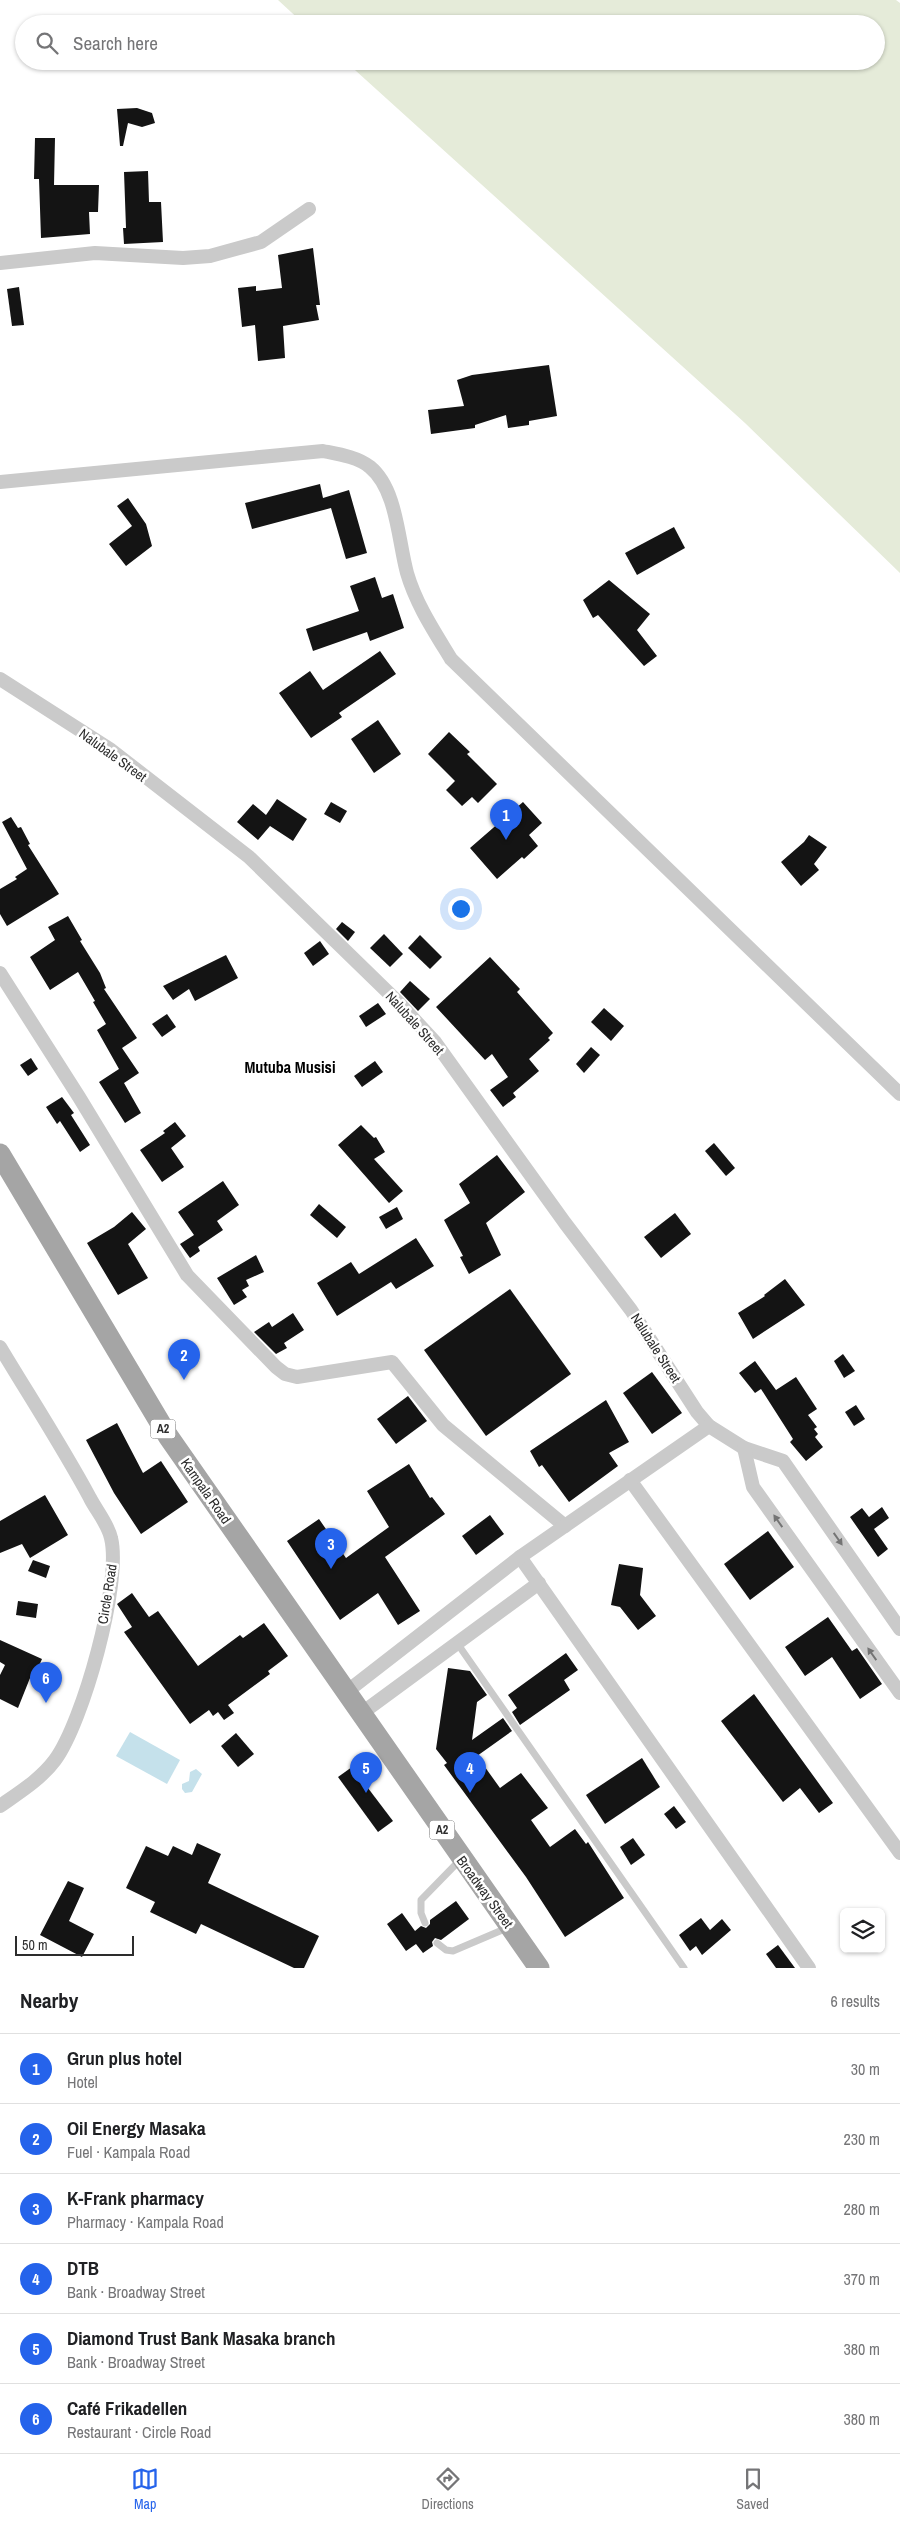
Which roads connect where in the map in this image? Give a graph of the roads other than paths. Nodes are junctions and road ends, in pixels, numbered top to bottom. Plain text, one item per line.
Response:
1 (309, 209) dead end
2 (0, 263) edge
3 (0, 482) edge
4 (0, 679) edge
5 (0, 973) edge
6 (900, 1094) edge
7 (0, 1154) edge
8 (0, 1347) edge
9 (709, 1426) junction
10 (744, 1448) junction
11 (630, 1480) junction
12 (565, 1526) junction
13 (520, 1557) junction
14 (539, 1583) junction
15 (900, 1629) edge
16 (457, 1644) junction
17 (345, 1693) junction
18 (900, 1693) edge
19 (362, 1713) junction
20 (0, 1806) edge
21 (900, 1853) edge
22 (461, 1859) junction
23 (425, 1923) dead end
24 (510, 1927) junction
25 (437, 1943) dead end
26 (539, 1968) edge
27 (684, 1968) edge
28 (809, 1968) edge

1 - 2 street
3 - 6 street
4 - 9 street, Nalubale Street
5 - 12 street
7 - 17 main road, Kampala Road / A2
8 - 20 street, Circle Road
9 - 10 street, Nalubale Street
9 - 11 street
10 -> 15 street, Nalubale Street
18 -> 10 street
11 - 12 street
11 - 21 street
12 - 13 street
13 - 14 street
13 - 17 street
14 - 16 street
14 - 28 street
16 - 19 street
16 - 27 lane
17 - 19 main road, Broadway Street / A2
19 - 22 main road, Broadway Street / A2
22 - 23 lane
22 - 24 main road, Broadway Street / A2
24 - 25 lane
24 - 26 main road, Broadway Street / A2

